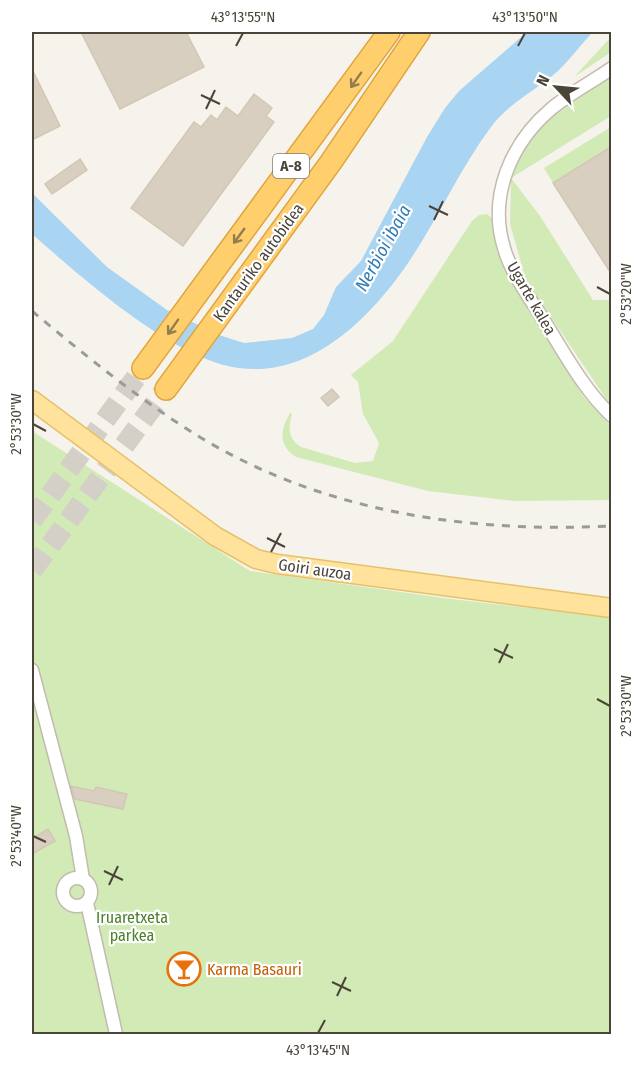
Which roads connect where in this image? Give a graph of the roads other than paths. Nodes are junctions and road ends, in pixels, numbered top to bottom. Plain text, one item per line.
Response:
1 (389, 32) edge
2 (419, 32) edge
3 (612, 68) edge
4 (148, 361) tunnel mouth
5 (172, 381) tunnel mouth
6 (32, 400) edge
7 (612, 416) edge
8 (612, 608) edge
9 (32, 670) edge
10 (83, 879) junction
11 (87, 903) junction
12 (116, 1035) edge

1 -> 4 highway, Kantauriko autobidea / A-8
2 - 5 highway, Kantauriko autobidea / A-8
3 - 7 street, Ugarte kalea
6 - 8 main road, Goiri auzoa
9 - 10 street
10 - 11 street
10 - 11 street
11 - 12 street

